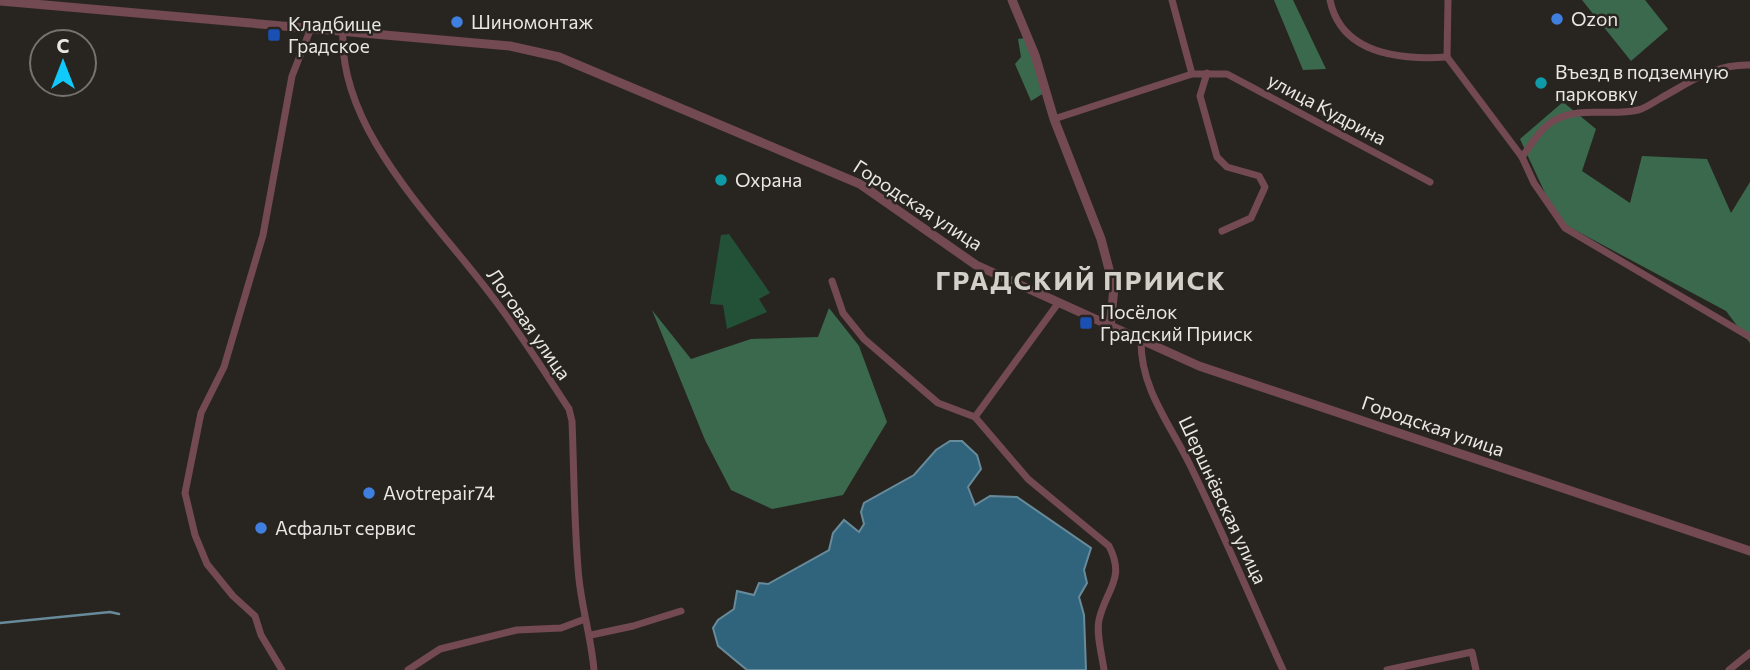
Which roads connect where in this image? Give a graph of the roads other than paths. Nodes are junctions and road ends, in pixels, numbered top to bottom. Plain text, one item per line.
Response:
1 (1012, 0) edge
2 (1172, 0) edge
3 (1331, 0) edge
4 (1448, 0) edge
5 (0, 1) edge
6 (311, 28) junction
7 (343, 31) junction
8 (1447, 57) junction
9 (1750, 65) edge
10 (1207, 73) junction
11 (1192, 74) junction
12 (1054, 119) junction
13 (1522, 158) junction
14 (1430, 182) dead end
15 (1222, 230) dead end
16 (832, 281) dead end
17 (1059, 302) junction
18 (1110, 327) junction
19 (1750, 337) edge
20 (1141, 342) junction
21 (975, 417) junction
22 (1750, 551) edge
23 (681, 611) dead end
24 (585, 619) junction
25 (591, 635) junction
26 (1750, 653) edge
27 (282, 670) edge
28 (408, 670) edge
29 (594, 670) edge
30 (1104, 670) edge
31 (1283, 670) edge
32 (1387, 670) edge
33 (1476, 670) edge
34 (1729, 670) edge

1 - 12 street
2 - 11 street
3 - 8 street
4 - 8 street
5 - 6 street, Городская улица
6 - 7 street, Городская улица
6 - 27 street
7 - 17 street, Городская улица
7 - 24 street, Логовая улица
8 - 13 street
9 - 13 street
10 - 11 street, улица Кудрина
10 - 14 street, улица Кудрина
10 - 15 street
11 - 12 street
12 - 18 street
13 - 19 street
16 - 21 street
17 - 18 street, Городская улица
17 - 21 street
18 - 20 street, Городская улица
20 - 22 street, Городская улица
20 - 31 street, Шершнёвская улица
21 - 30 street
23 - 25 street
24 - 25 street, Логовая улица
24 - 28 street
25 - 29 street, Логовая улица
26 - 34 street
32 - 33 street

